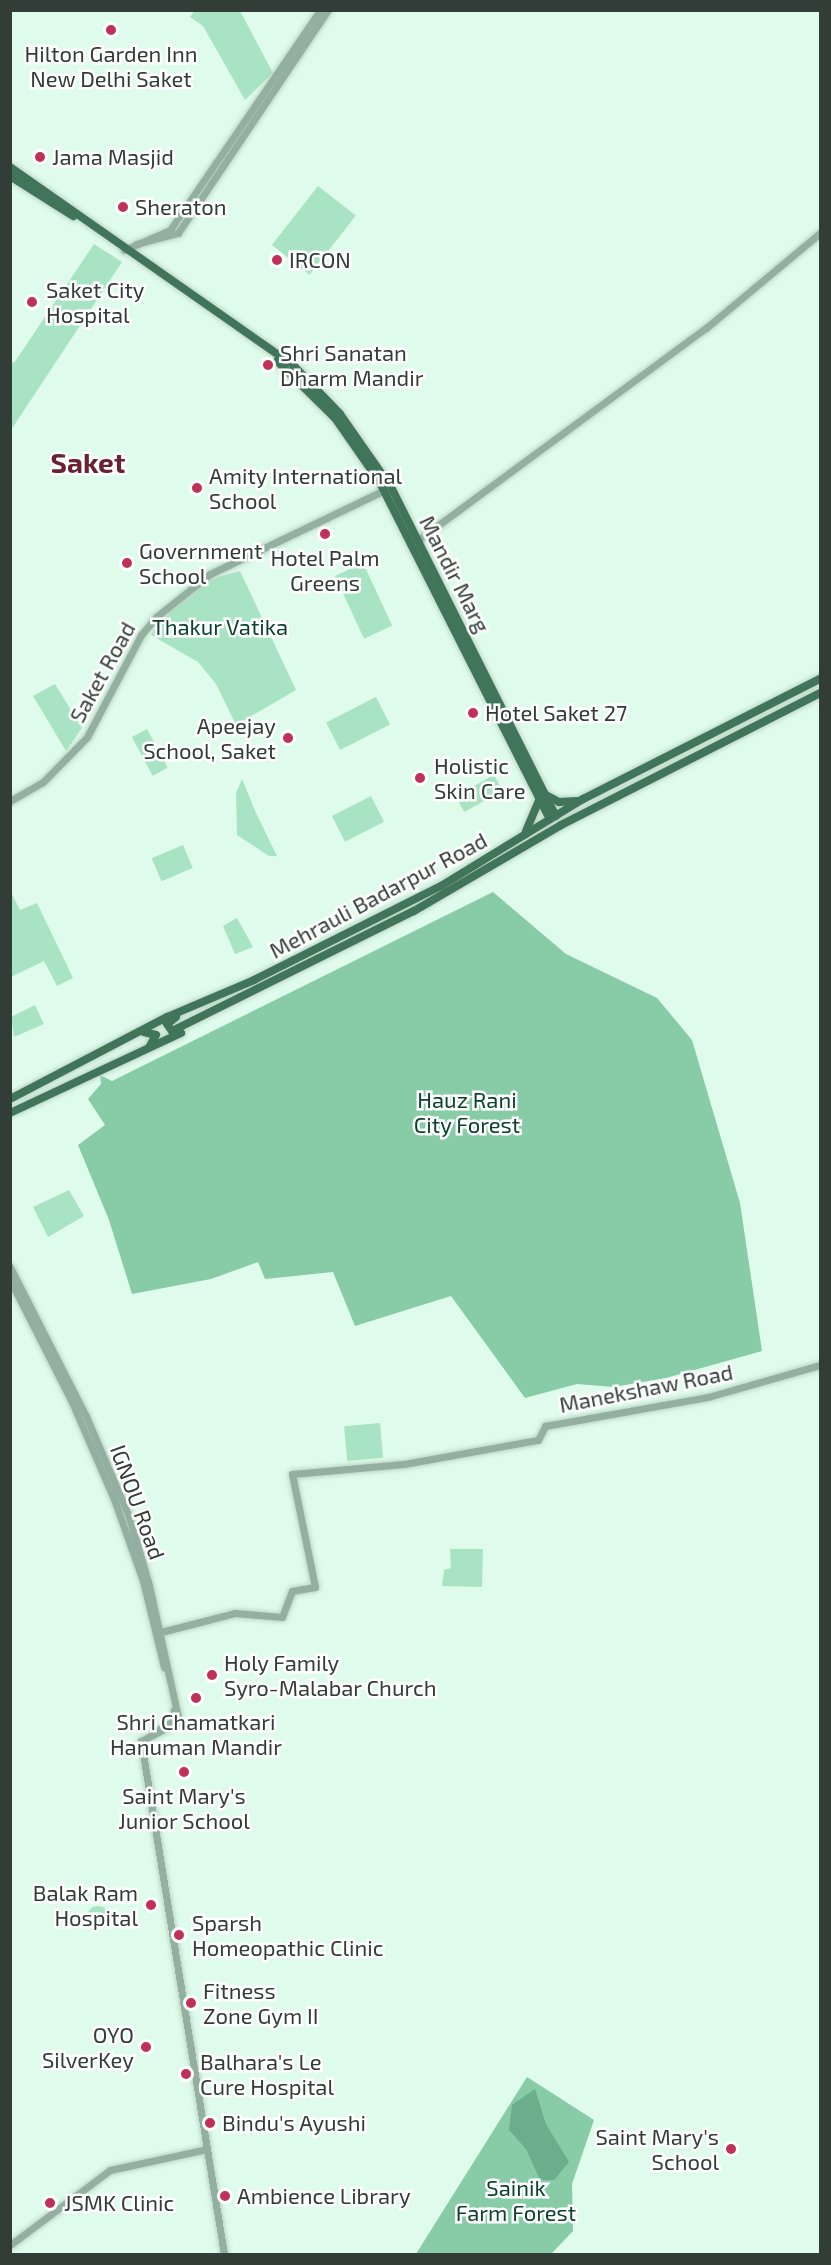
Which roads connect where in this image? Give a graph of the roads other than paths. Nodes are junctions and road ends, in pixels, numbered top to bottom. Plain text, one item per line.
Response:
1 (320, 10) edge
2 (328, 10) edge
3 (303, 41) junction
4 (10, 167) edge
5 (10, 176) edge
6 (48, 197) junction
7 (820, 233) edge
8 (129, 248) junction
9 (387, 489) junction
10 (418, 540) junction
11 (820, 679) edge
12 (820, 693) edge
13 (676, 753) junction
14 (681, 763) junction
15 (540, 790) junction
16 (539, 800) junction
17 (583, 800) junction
18 (10, 801) edge
19 (553, 817) junction
20 (522, 836) junction
21 (208, 1001) junction
22 (202, 1019) junction
23 (108, 1052) junction
24 (129, 1058) junction
25 (10, 1099) edge
26 (10, 1113) edge
27 (10, 1267) edge
28 (10, 1280) edge
29 (820, 1368) edge
30 (130, 1520) junction
31 (121, 1522) junction
32 (161, 1632) junction
33 (141, 1741) junction
34 (207, 2149) junction
35 (10, 2245) edge
36 (224, 2254) edge

1 - 3 street
2 - 3 street
3 - 8 street
4 - 6 main road
5 - 6 main road
6 - 8 main road, Mandir Marg
7 - 10 street
8 - 9 main road, Mandir Marg
9 - 10 main road, Mandir Marg
9 - 16 main road, Mandir Marg
9 - 18 street, Saket Road
10 - 15 main road, Mandir Marg
11 - 13 main road, Mehrauli Badarpur Road
12 - 14 main road
13 - 14 main road
13 - 17 main road, Mehrauli Badarpur Road
14 - 22 main road, Mehrauli Badarpur Road
15 - 17 main road
15 - 19 main road, Mandir Marg
16 - 19 main road, Mandir Marg
16 - 20 main road
17 - 19 main road, Mehrauli Badarpur Road
19 - 20 main road, Mehrauli Badarpur Road
20 - 21 main road, Mehrauli Badarpur Road
21 - 22 main road
21 - 23 main road, Mehrauli Badarpur Road
22 - 24 main road
23 - 24 main road
23 - 25 main road, Mehrauli Badarpur Road
24 - 26 main road
27 - 30 street, IGNOU Road
28 - 31 street, IGNOU Road
29 - 32 street, Manekshaw Road
30 - 31 street
30 - 32 street, IGNOU Road
31 - 33 street, IGNOU Road
32 - 33 street, IGNOU Road
33 - 34 street
34 - 35 street
34 - 36 street

